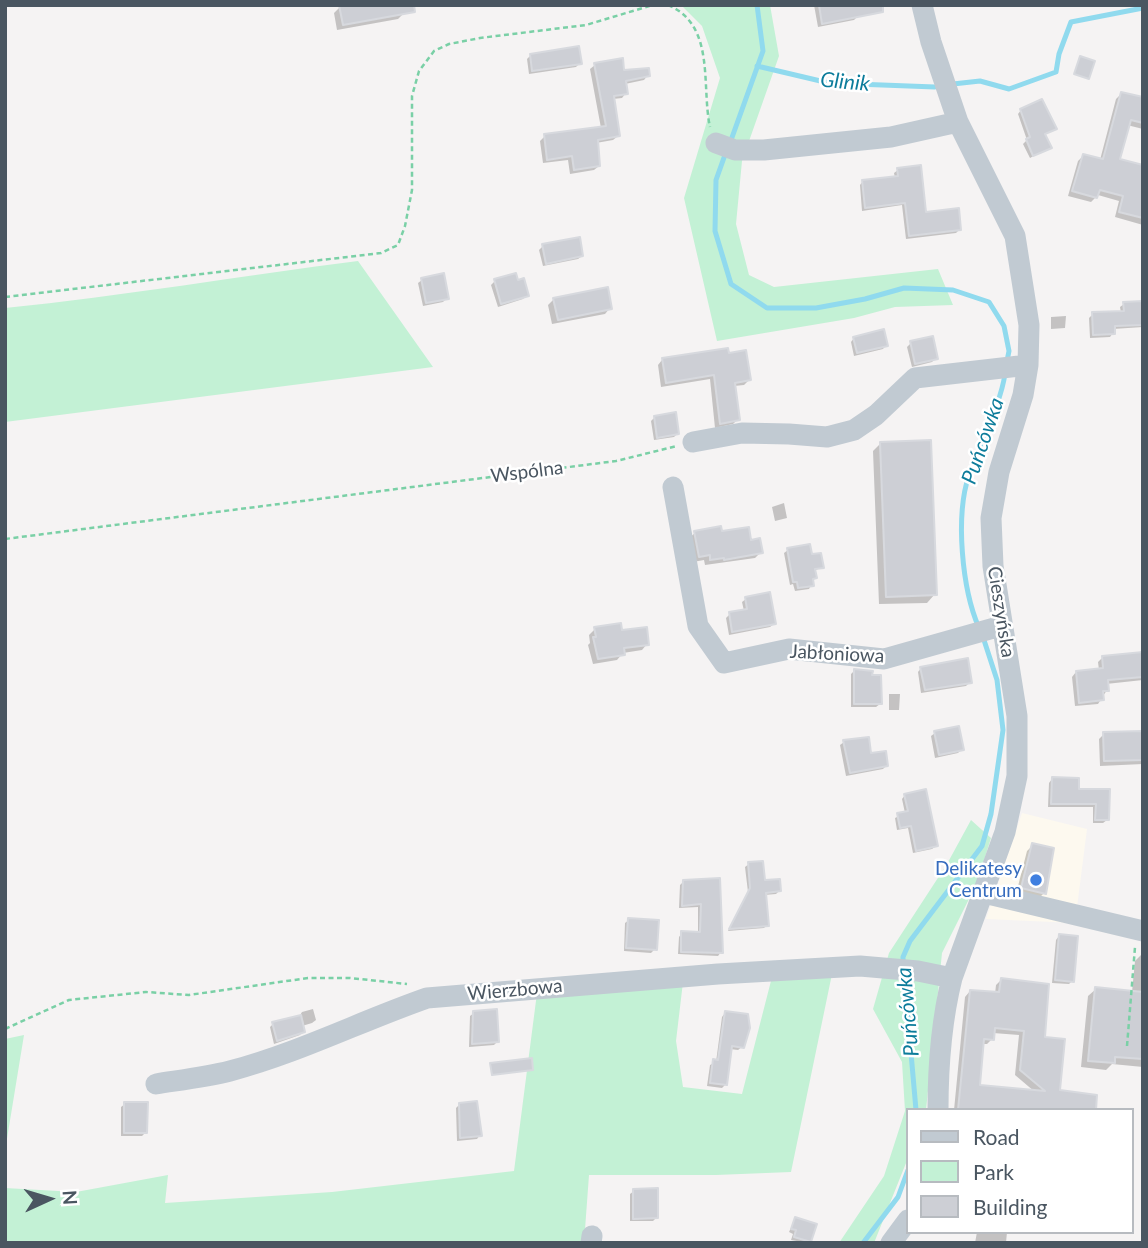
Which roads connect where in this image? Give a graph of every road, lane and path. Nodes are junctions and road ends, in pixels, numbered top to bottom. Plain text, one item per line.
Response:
1 (653, 5) edge
2 (668, 5) edge
3 (922, 5) edge
4 (958, 122) junction
5 (726, 147) joint
6 (5, 297) edge
7 (1015, 367) junction
8 (693, 442) joint
9 (673, 487) dead end
10 (5, 539) edge
11 (995, 628) junction
12 (984, 893) junction
13 (1139, 930) edge
14 (952, 978) junction
15 (439, 997) junction
16 (5, 1029) edge
17 (1127, 1046) dead end
18 (156, 1084) dead end
19 (939, 1108) edge
20 (906, 1223) edge
21 (891, 1243) edge

1 - 6 path
2 - 5 path
3 - 4 street, Cieszyńska
4 - 5 street
4 - 7 street, Cieszyńska
7 - 8 street
7 - 11 street, Cieszyńska
8 - 10 path, Wspólna
9 - 11 street, Jabłoniowa
11 - 12 street, Cieszyńska
12 - 13 street
12 - 14 street, Cieszyńska
13 - 17 path
14 - 15 street, Wierzbowa
14 - 19 street, Cieszyńska
15 - 16 path
15 - 18 street, Wierzbowa
20 - 21 street

